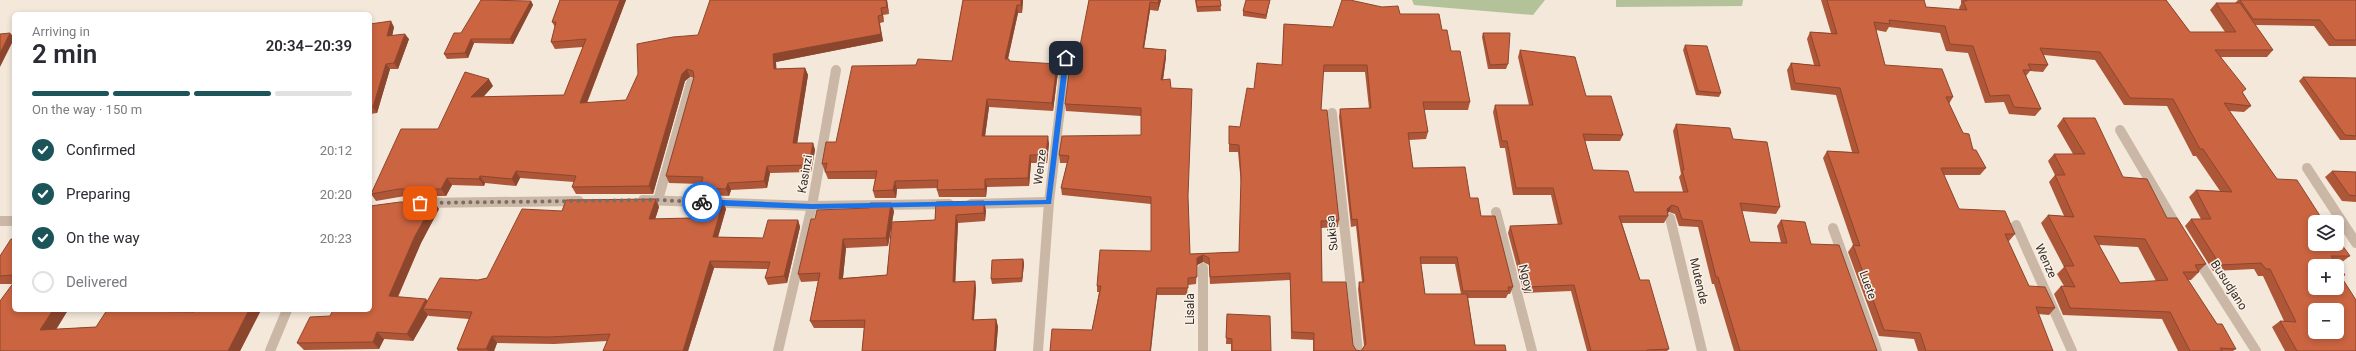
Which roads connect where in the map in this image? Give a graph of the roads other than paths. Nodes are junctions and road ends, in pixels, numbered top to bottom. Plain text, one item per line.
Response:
1 (1066, 58) dead end
2 (836, 70) dead end
3 (691, 83) edge
4 (1332, 113) dead end
5 (2120, 130) dead end
6 (2307, 168) dead end
7 (634, 200) edge
8 (658, 200) junction
9 (587, 201) edge
10 (1049, 202) junction
11 (412, 203) edge
12 (812, 206) junction
13 (1496, 212) dead end
14 (1670, 218) dead end
15 (0, 221) edge
16 (12, 221) edge
17 (2016, 225) dead end
18 (1833, 228) dead end
19 (2184, 238) edge
20 (2356, 243) edge
21 (2192, 251) edge
22 (1203, 268) dead end
23 (286, 312) edge
24 (270, 351) edge
25 (778, 351) edge
26 (1038, 351) edge
27 (1202, 351) edge
28 (1358, 351) edge
29 (1532, 351) edge
30 (1702, 351) edge
31 (1877, 351) edge
32 (2072, 351) edge
33 (2256, 351) edge

1 - 10 street, Wenze
2 - 12 street, Kasinzi
3 - 8 street
4 - 28 street, Sukisa
5 - 19 street
6 - 20 street
7 - 8 street
8 - 12 street
9 - 11 street
10 - 12 street
10 - 26 street, Wenze
12 - 25 street, Kasinzi
13 - 29 street, Ngoy
14 - 30 street, Mutende
15 - 16 street
17 - 32 street, Wenze
18 - 31 street, Luete
21 - 33 street, Busudjano
22 - 27 street, Lisala
23 - 24 street

